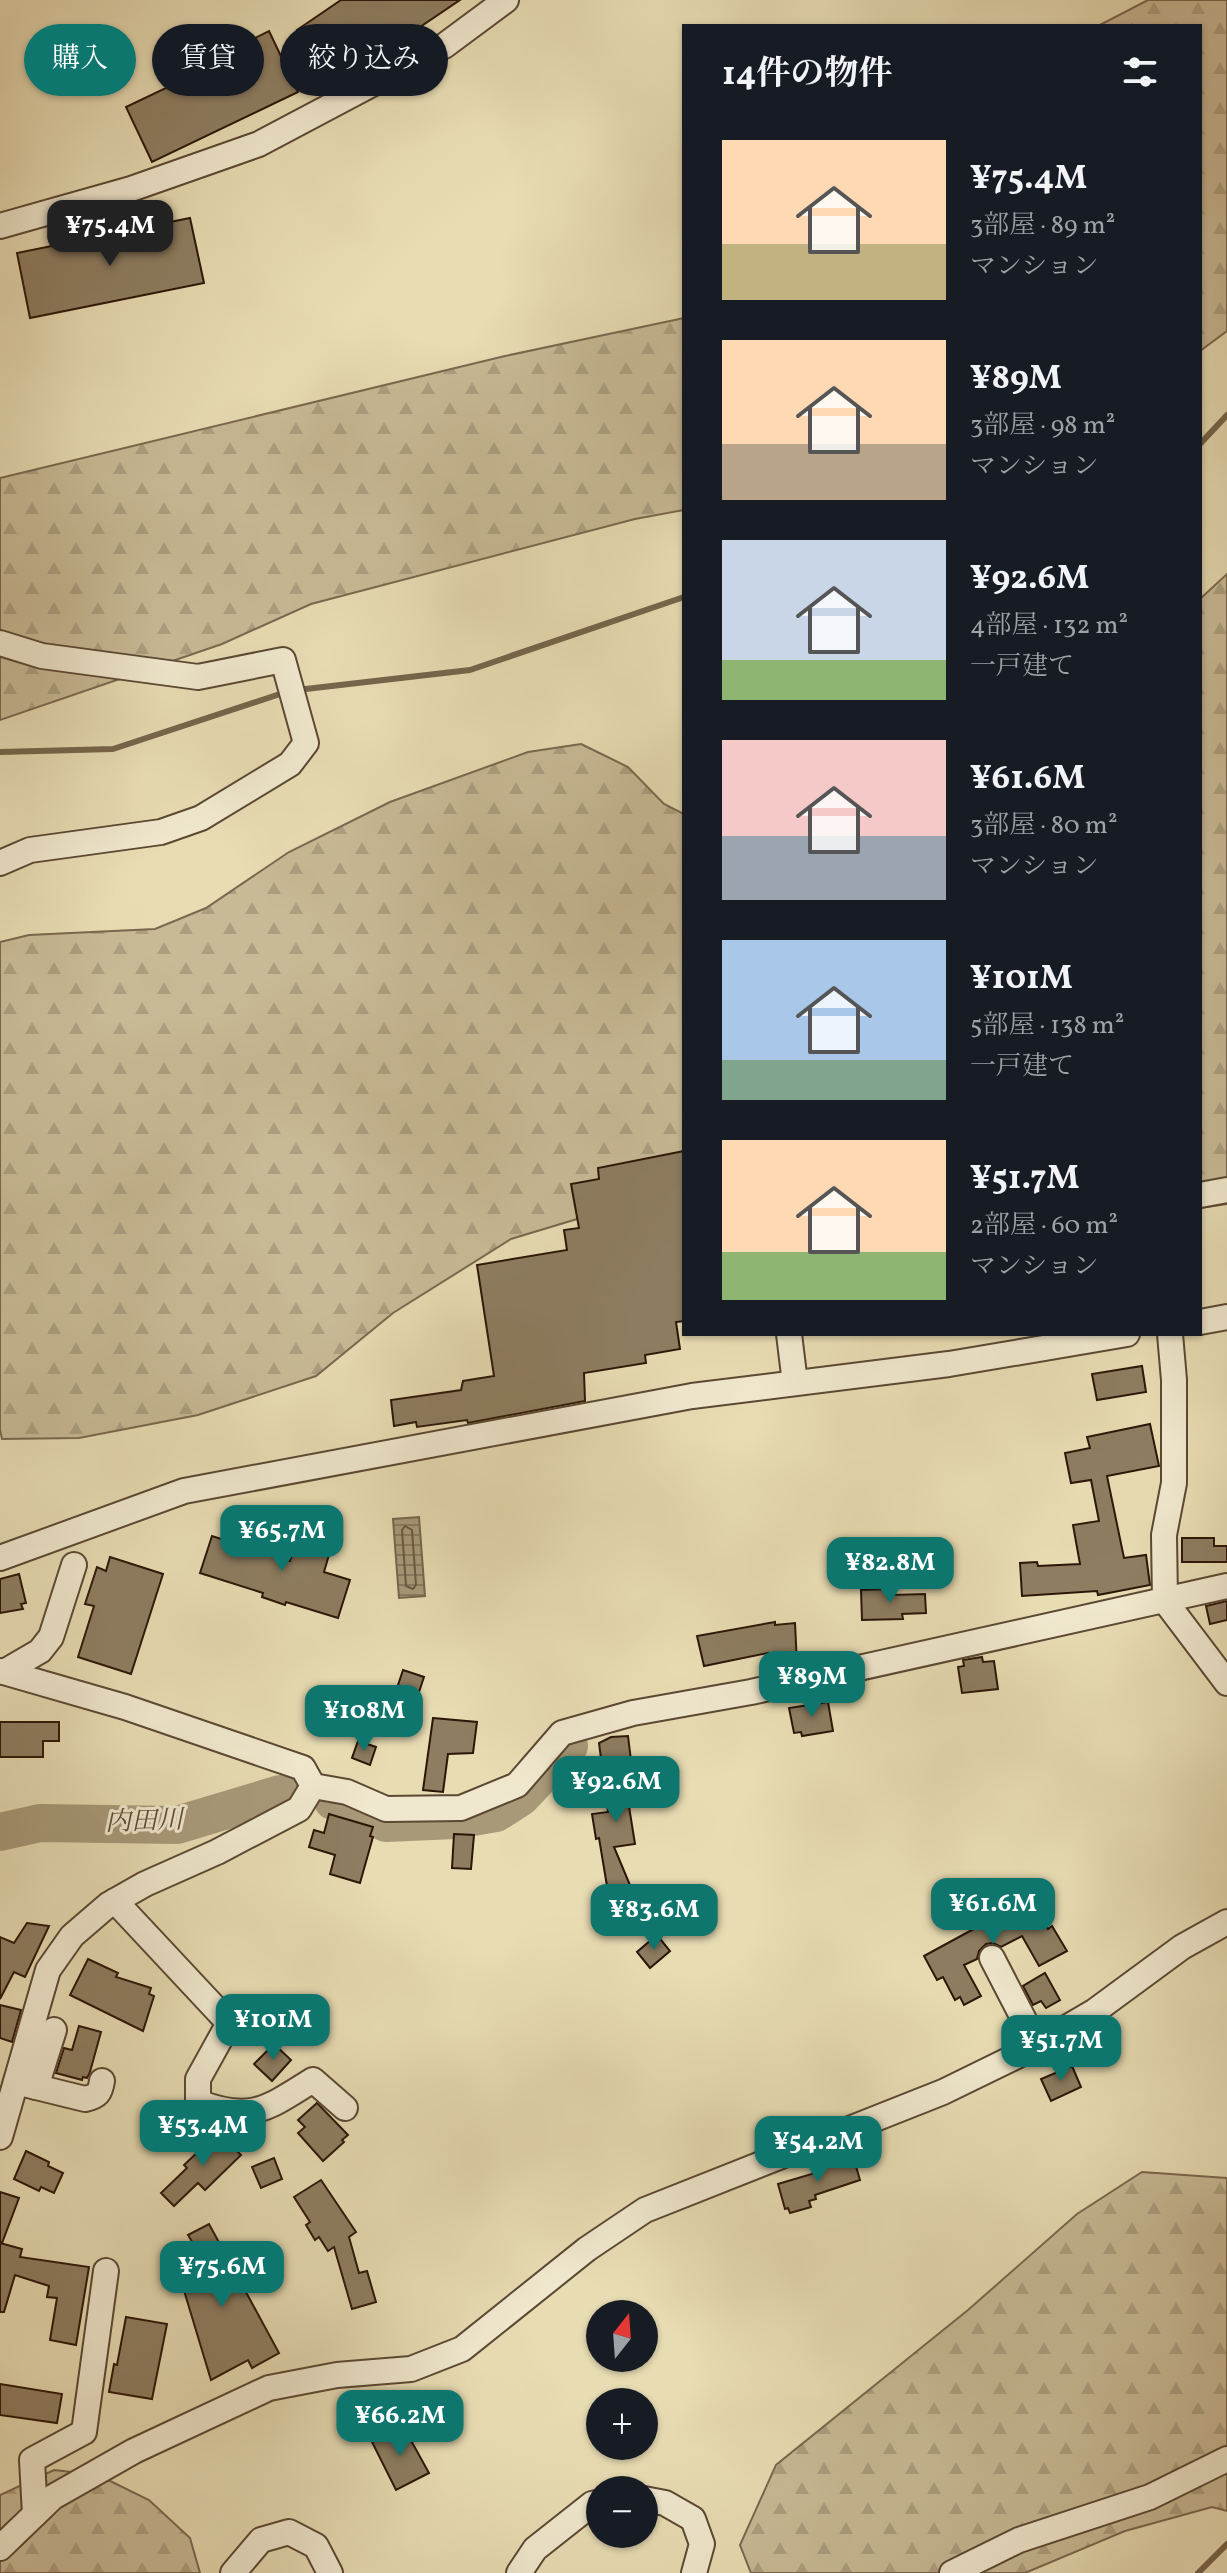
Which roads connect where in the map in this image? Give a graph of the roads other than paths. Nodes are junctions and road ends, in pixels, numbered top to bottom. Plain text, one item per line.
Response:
1 (506, 0) edge
2 (0, 226) edge
3 (0, 643) edge
4 (0, 863) edge
5 (1227, 1190) edge
6 (1202, 1195) edge
7 (1227, 1317) edge
8 (1202, 1322) edge
9 (789, 1336) edge
10 (1115, 1336) edge
11 (1170, 1336) edge
12 (795, 1383) junction
13 (0, 1558) edge
14 (74, 1565) dead end
15 (1227, 1586) edge
16 (1165, 1601) junction
17 (2, 1671) edge
18 (1227, 1683) edge
19 (313, 1786) junction
20 (115, 1901) junction
21 (1227, 1922) edge
22 (992, 1958) dead end
23 (54, 2030) dead end
24 (1037, 2045) junction
25 (102, 2081) dead end
26 (26, 2084) junction
27 (345, 2108) dead end
28 (0, 2137) edge
29 (106, 2271) dead end
30 (1227, 2459) edge
31 (658, 2502) edge
32 (586, 2509) edge
33 (35, 2514) junction
34 (0, 2548) edge
35 (233, 2573) edge
36 (330, 2573) edge
37 (519, 2573) edge
38 (694, 2573) edge
39 (952, 2573) edge

1 - 2 street
3 - 4 street
5 - 6 street
7 - 8 street
9 - 12 street
10 - 12 street
11 - 16 street
12 - 13 street
14 - 17 street
15 - 16 street
16 - 18 street
16 - 19 street
17 - 19 street
19 - 20 street
20 - 26 street
20 - 27 street
21 - 24 street
22 - 24 street
23 - 26 street
24 - 33 street
25 - 26 street
26 - 28 street
29 - 33 street
30 - 39 street
31 - 38 street
32 - 37 street
33 - 34 street
35 - 36 street

